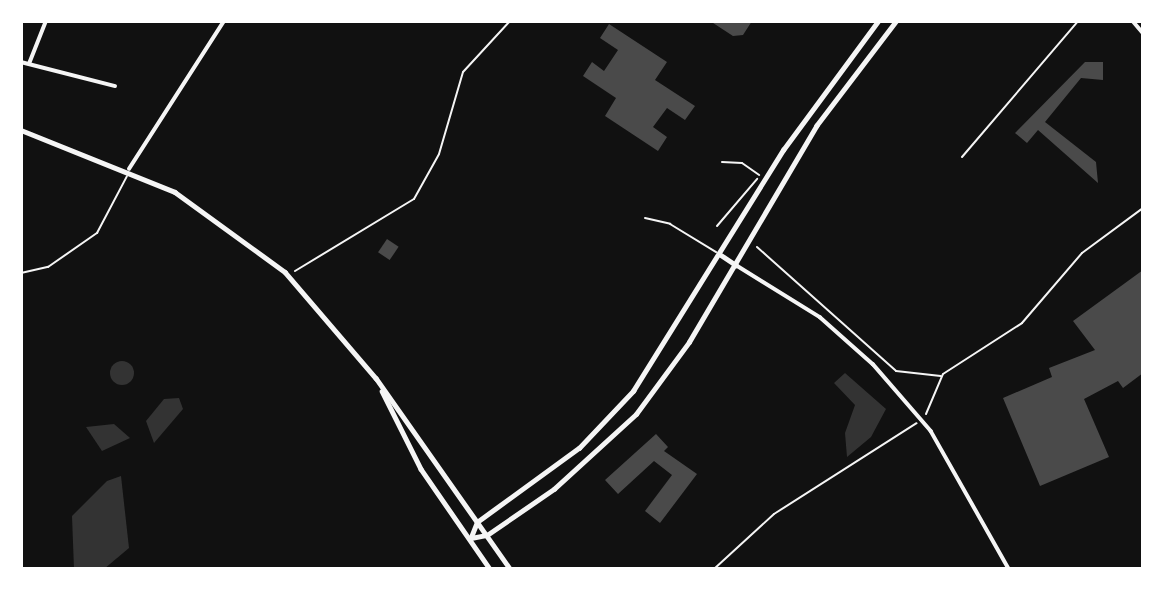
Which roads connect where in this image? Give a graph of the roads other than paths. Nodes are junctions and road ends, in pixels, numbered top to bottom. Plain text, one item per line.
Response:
1 (46, 21) edge
2 (224, 21) edge
3 (878, 21) edge
4 (896, 21) edge
5 (1078, 21) edge
6 (1133, 21) edge
7 (1143, 33) edge
8 (21, 62) edge
9 (29, 64) junction
10 (115, 86) dead end
11 (21, 130) edge
12 (962, 158) dead end
13 (129, 169) junction
14 (645, 218) dead end
15 (721, 255) junction
16 (736, 264) junction
17 (21, 273) edge
18 (376, 378) junction
19 (477, 522) junction
20 (487, 535) junction
21 (471, 538) junction
22 (490, 569) edge
23 (510, 569) edge
24 (1009, 569) edge

1 - 9 street
2 - 13 street
3 - 15 street
4 - 16 street
5 - 12 lane
6 - 7 street
8 - 9 street
9 - 10 street
11 - 13 street
13 - 17 lane
13 - 18 street
14 - 15 lane
15 - 16 street
15 - 19 street
16 - 20 street
16 - 24 street
18 - 19 street
18 - 21 street
19 - 20 street
19 - 21 street
20 - 21 street
20 - 23 street
21 - 22 street

